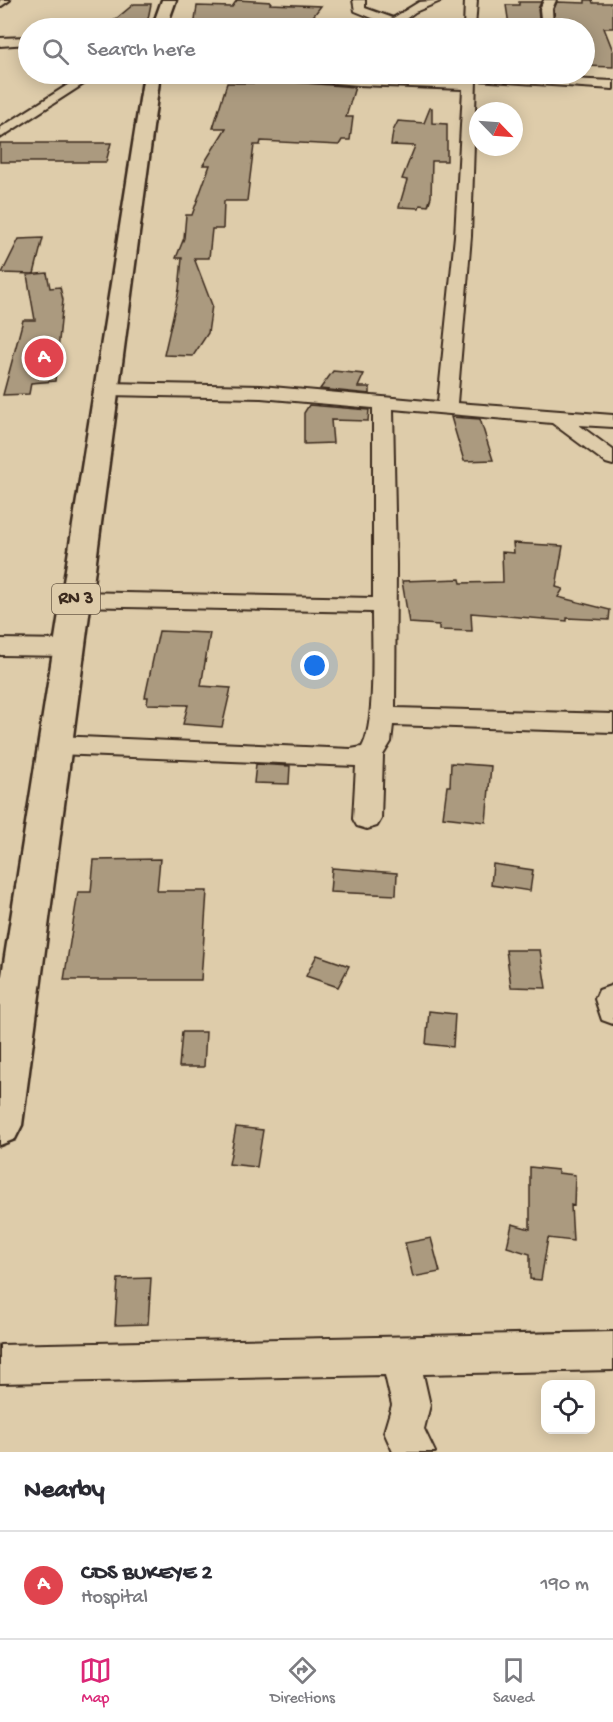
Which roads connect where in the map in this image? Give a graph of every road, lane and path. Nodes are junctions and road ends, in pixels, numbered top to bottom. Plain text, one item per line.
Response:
1 (4, 0) edge
2 (169, 0) edge
3 (359, 0) edge
4 (437, 0) edge
5 (471, 0) edge
6 (550, 0) edge
7 (0, 4) edge
8 (163, 18) edge
9 (375, 18) edge
10 (401, 18) edge
11 (470, 18) edge
12 (547, 18) edge
13 (18, 41) edge
14 (0, 42) edge
15 (595, 83) edge
16 (78, 84) edge
17 (151, 84) edge
18 (470, 84) edge
19 (613, 85) edge
20 (0, 134) edge
21 (107, 388) junction
22 (383, 402) junction
23 (447, 408) junction
24 (558, 418) junction
25 (613, 421) edge
26 (613, 459) edge
27 (76, 599) junction
28 (384, 605) junction
29 (0, 647) edge
30 (69, 648) junction
31 (382, 716) junction
32 (613, 723) edge
33 (57, 745) junction
34 (370, 755) junction
35 (367, 819) dead end
36 (613, 998) edge
37 (613, 1011) edge
38 (0, 1125) edge
39 (613, 1351) edge
40 (400, 1355) junction
41 (0, 1364) edge
42 (415, 1452) edge

1 - 7 street
2 - 8 highway
3 - 9 street
4 - 10 street
5 - 11 street
6 - 12 street
13 - 14 street
15 - 19 street
16 - 20 street
17 - 21 highway, RN 3
18 - 23 street
21 - 22 street
21 - 27 highway, RN 3
22 - 23 street
22 - 28 street
23 - 24 street
24 - 25 street
24 - 26 street
27 - 28 street
27 - 30 highway, RN 3
28 - 31 street
29 - 30 street
30 - 33 highway, RN 3
31 - 32 street
31 - 34 street
33 - 34 street
33 - 38 highway, RN 3
34 - 35 street
36 - 37 street
39 - 40 street
40 - 41 street
40 - 42 street

